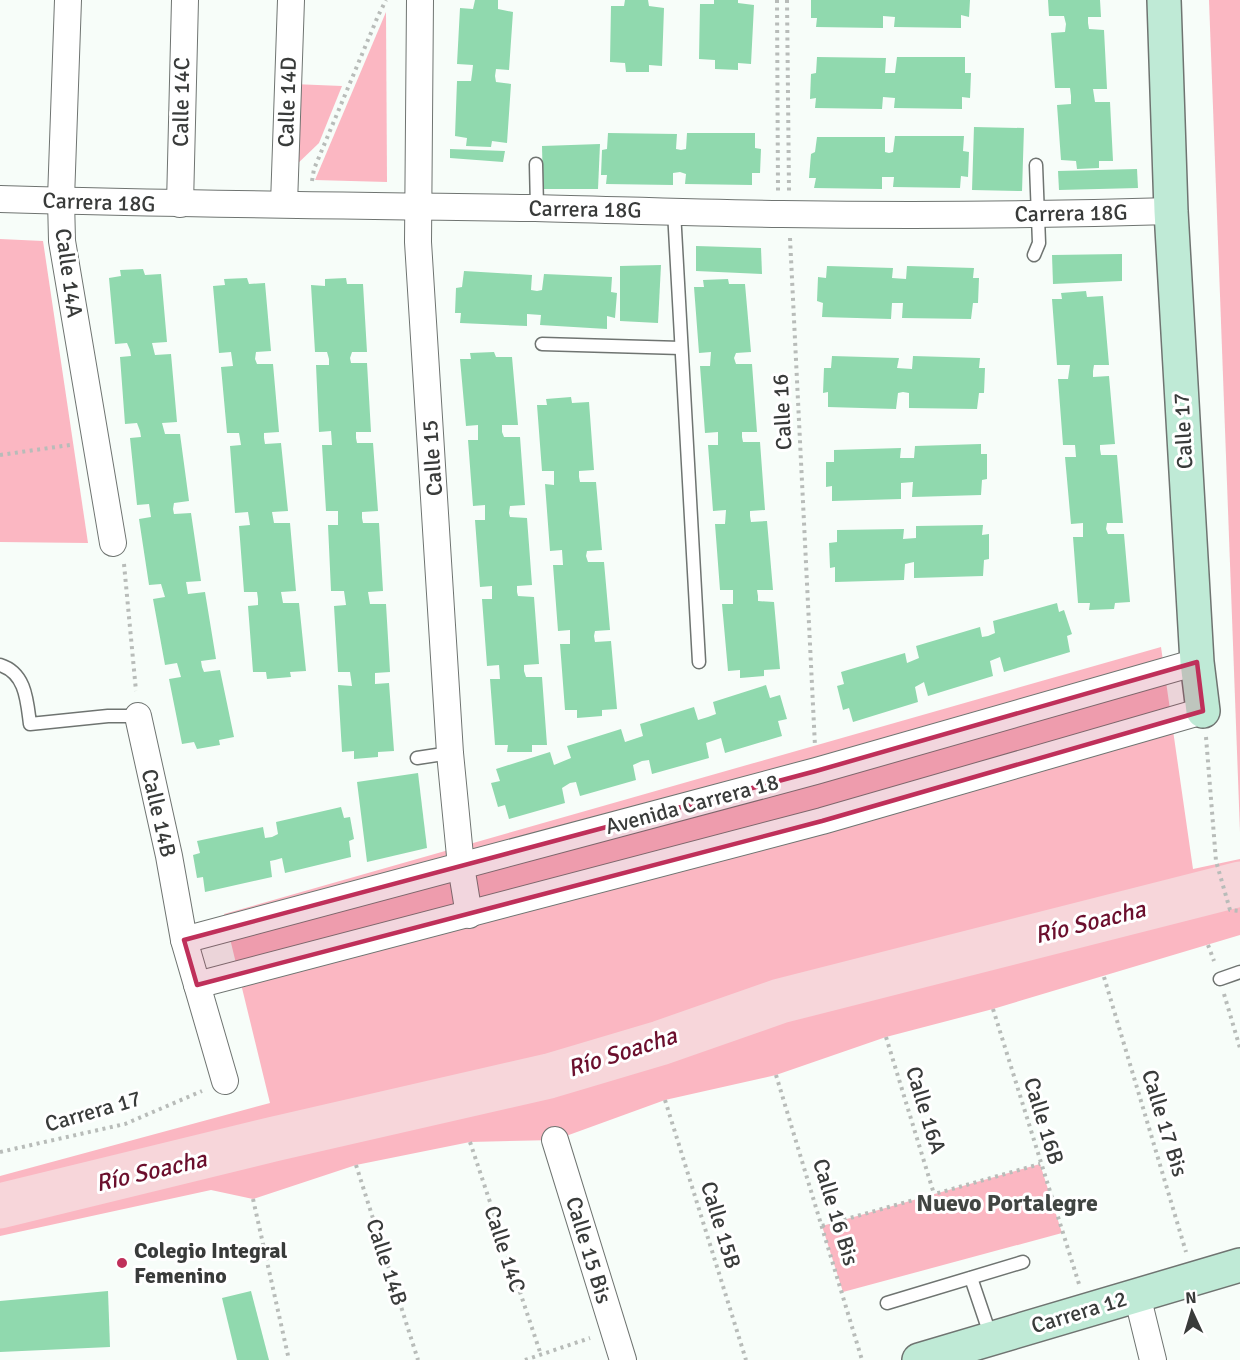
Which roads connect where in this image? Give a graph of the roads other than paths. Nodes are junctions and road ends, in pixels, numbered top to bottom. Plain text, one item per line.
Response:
1 (68, 0) edge
2 (175, 0) edge
3 (184, 0) edge
4 (291, 0) edge
5 (420, 0) edge
6 (1164, 0) edge
7 (536, 164) dead end
8 (1036, 165) dead end
9 (0, 199) edge
10 (61, 199) junction
11 (180, 204) junction
12 (295, 205) junction
13 (418, 207) junction
14 (537, 208) junction
15 (674, 211) junction
16 (1170, 211) junction
17 (1039, 215) junction
18 (1034, 255) dead end
19 (542, 344) dead end
20 (681, 348) junction
21 (113, 543) road end
22 (1197, 662) junction
23 (699, 663) dead end
24 (0, 665) edge
25 (1203, 711) joint
26 (138, 716) joint
27 (450, 753) junction
28 (417, 758) dead end
29 (461, 866) junction
30 (470, 915) junction
31 (184, 940) junction
32 (1240, 972) edge
33 (1220, 979) dead end
34 (197, 985) junction
35 (225, 1081) road end
36 (555, 1140) dead end
37 (1023, 1262) dead end
38 (1240, 1265) edge
39 (971, 1278) junction
40 (1137, 1295) junction
41 (887, 1303) dead end
42 (991, 1339) junction
43 (623, 1360) edge
44 (919, 1360) edge
45 (1153, 1360) edge

1 - 10 street, Calle 14A
2 - 3 street
3 - 11 street, Calle 14C
4 - 12 street, Calle 14D
5 - 13 street, Calle 15
6 - 16 street, Calle 17
7 - 14 lane
8 - 17 lane
9 - 10 street, Carrera 18G
10 - 11 street, Carrera 18G
10 - 21 street, Calle 14A
11 - 12 street, Carrera 18G
12 - 13 street, Carrera 18G
13 - 14 street, Carrera 18G
13 - 27 street, Calle 15
14 - 15 street, Carrera 18G
15 - 17 street, Carrera 18G
15 - 20 lane
16 - 17 street, Carrera 18G
16 - 22 street, Calle 17
17 - 18 lane
19 - 20 lane
20 - 23 lane
22 - 25 street, Calle 17
22 - 29 street, Avenida Carrera 18
24 - 26 lane
25 - 30 street
26 - 31 street, Calle 14B
27 - 28 lane
27 - 29 street, Calle 15
29 - 30 street, Calle 15
29 - 31 street, Avenida Carrera 18
30 - 34 street
31 - 34 street, Calle 14B
32 - 33 lane
34 - 35 street, Calle 14B
36 - 43 street, Calle 15 Bis
37 - 39 lane
38 - 40 street, Carrera 12
39 - 41 lane
39 - 42 lane
40 - 42 street, Carrera 12
40 - 45 street
42 - 44 street, Carrera 12

